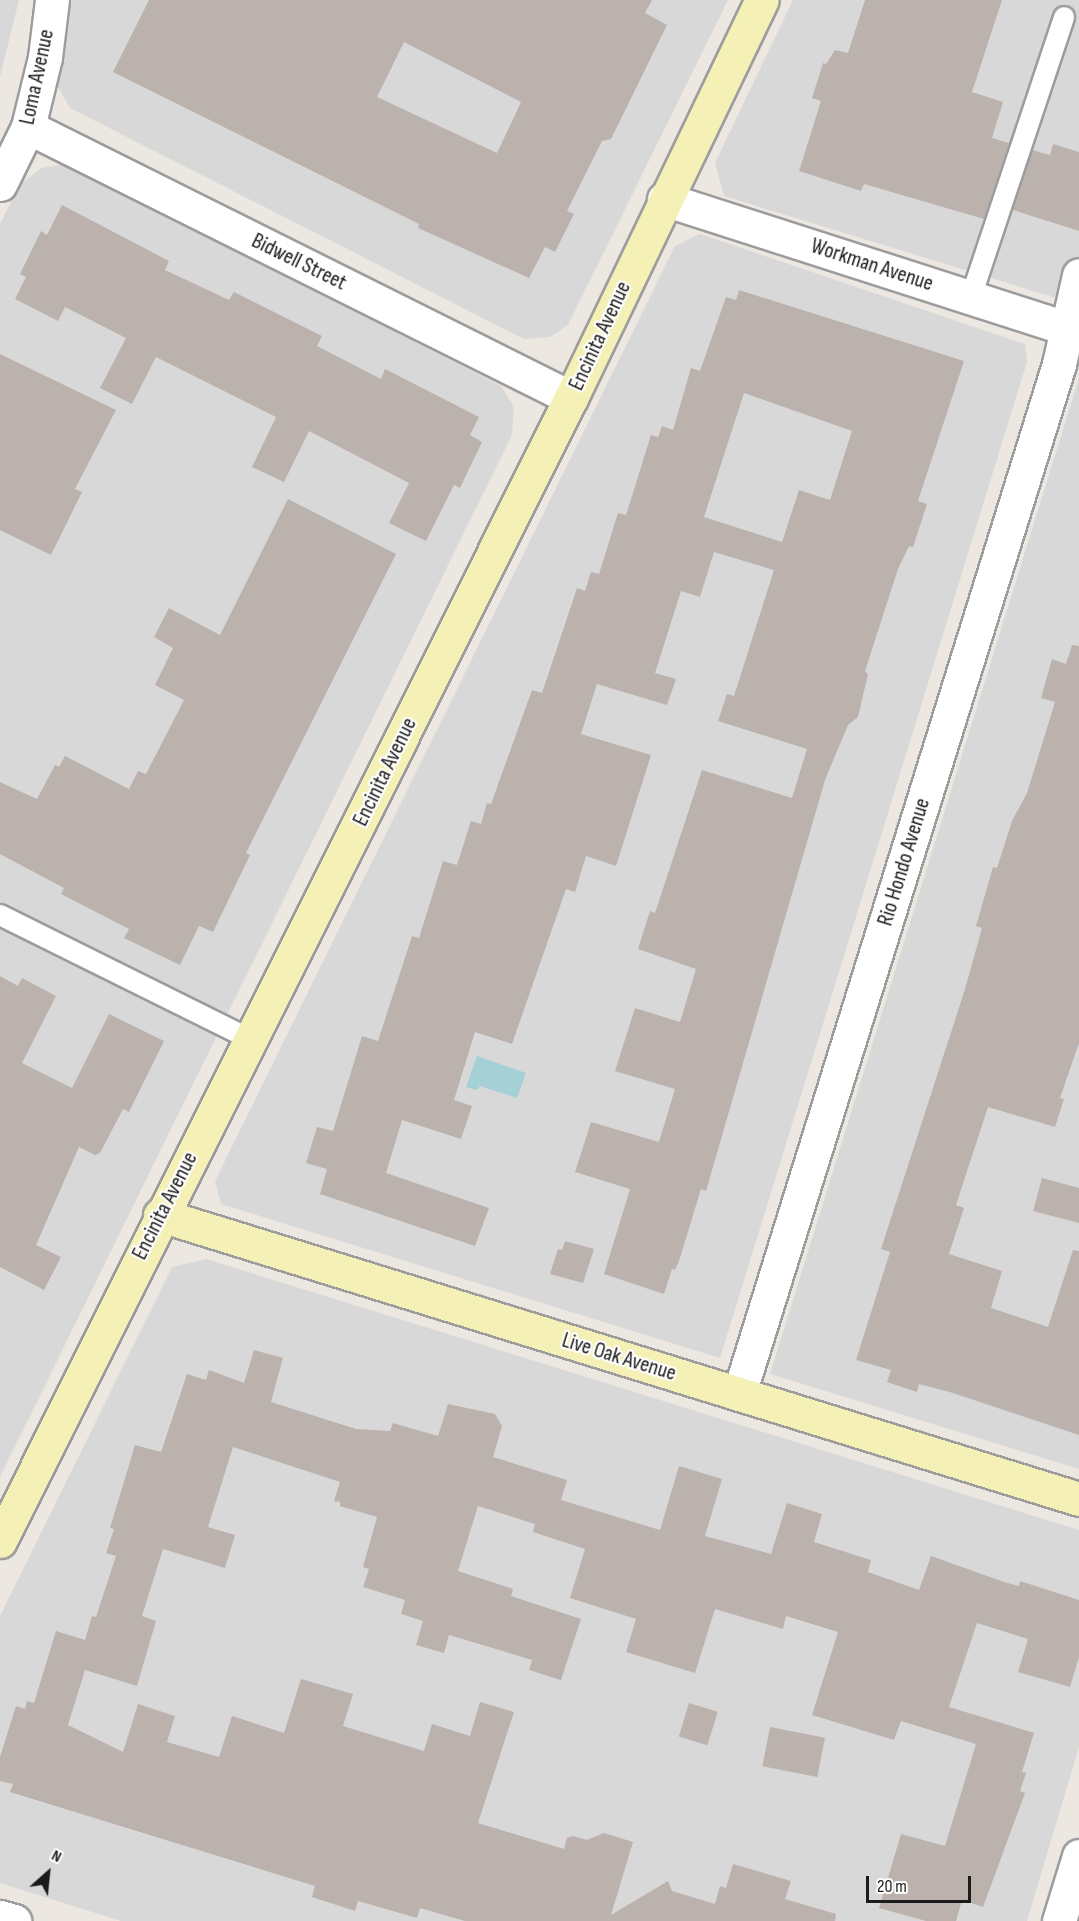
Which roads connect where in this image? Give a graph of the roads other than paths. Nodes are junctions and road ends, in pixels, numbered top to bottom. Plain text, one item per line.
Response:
1 (52, 0) edge
2 (762, 0) edge
3 (1064, 17) dead end
4 (28, 127) junction
5 (0, 184) edge
6 (664, 199) junction
7 (1079, 275) edge
8 (971, 297) junction
9 (1074, 331) edge
10 (571, 398) junction
11 (0, 915) edge
12 (252, 1040) junction
13 (160, 1215) junction
14 (738, 1394) junction
15 (1079, 1499) edge
16 (0, 1541) edge
17 (1079, 1856) edge
18 (0, 1917) edge
19 (14, 1921) edge
20 (1059, 1921) edge

1 - 4 street, Loma Avenue
2 - 6 street, Encinita Avenue
3 - 8 lane
4 - 5 street, Loma Avenue
4 - 10 street, Bidwell Street
6 - 8 street, Workman Avenue
6 - 10 street, Encinita Avenue
7 - 9 street, Rio Hondo Avenue
8 - 9 street, Workman Avenue
9 - 14 street, Rio Hondo Avenue
10 - 12 street, Encinita Avenue
11 - 12 lane
12 - 13 street, Encinita Avenue
13 - 14 street, Live Oak Avenue
13 - 16 street, Encinita Avenue
14 - 15 street, Live Oak Avenue
17 - 20 street
18 - 19 street

